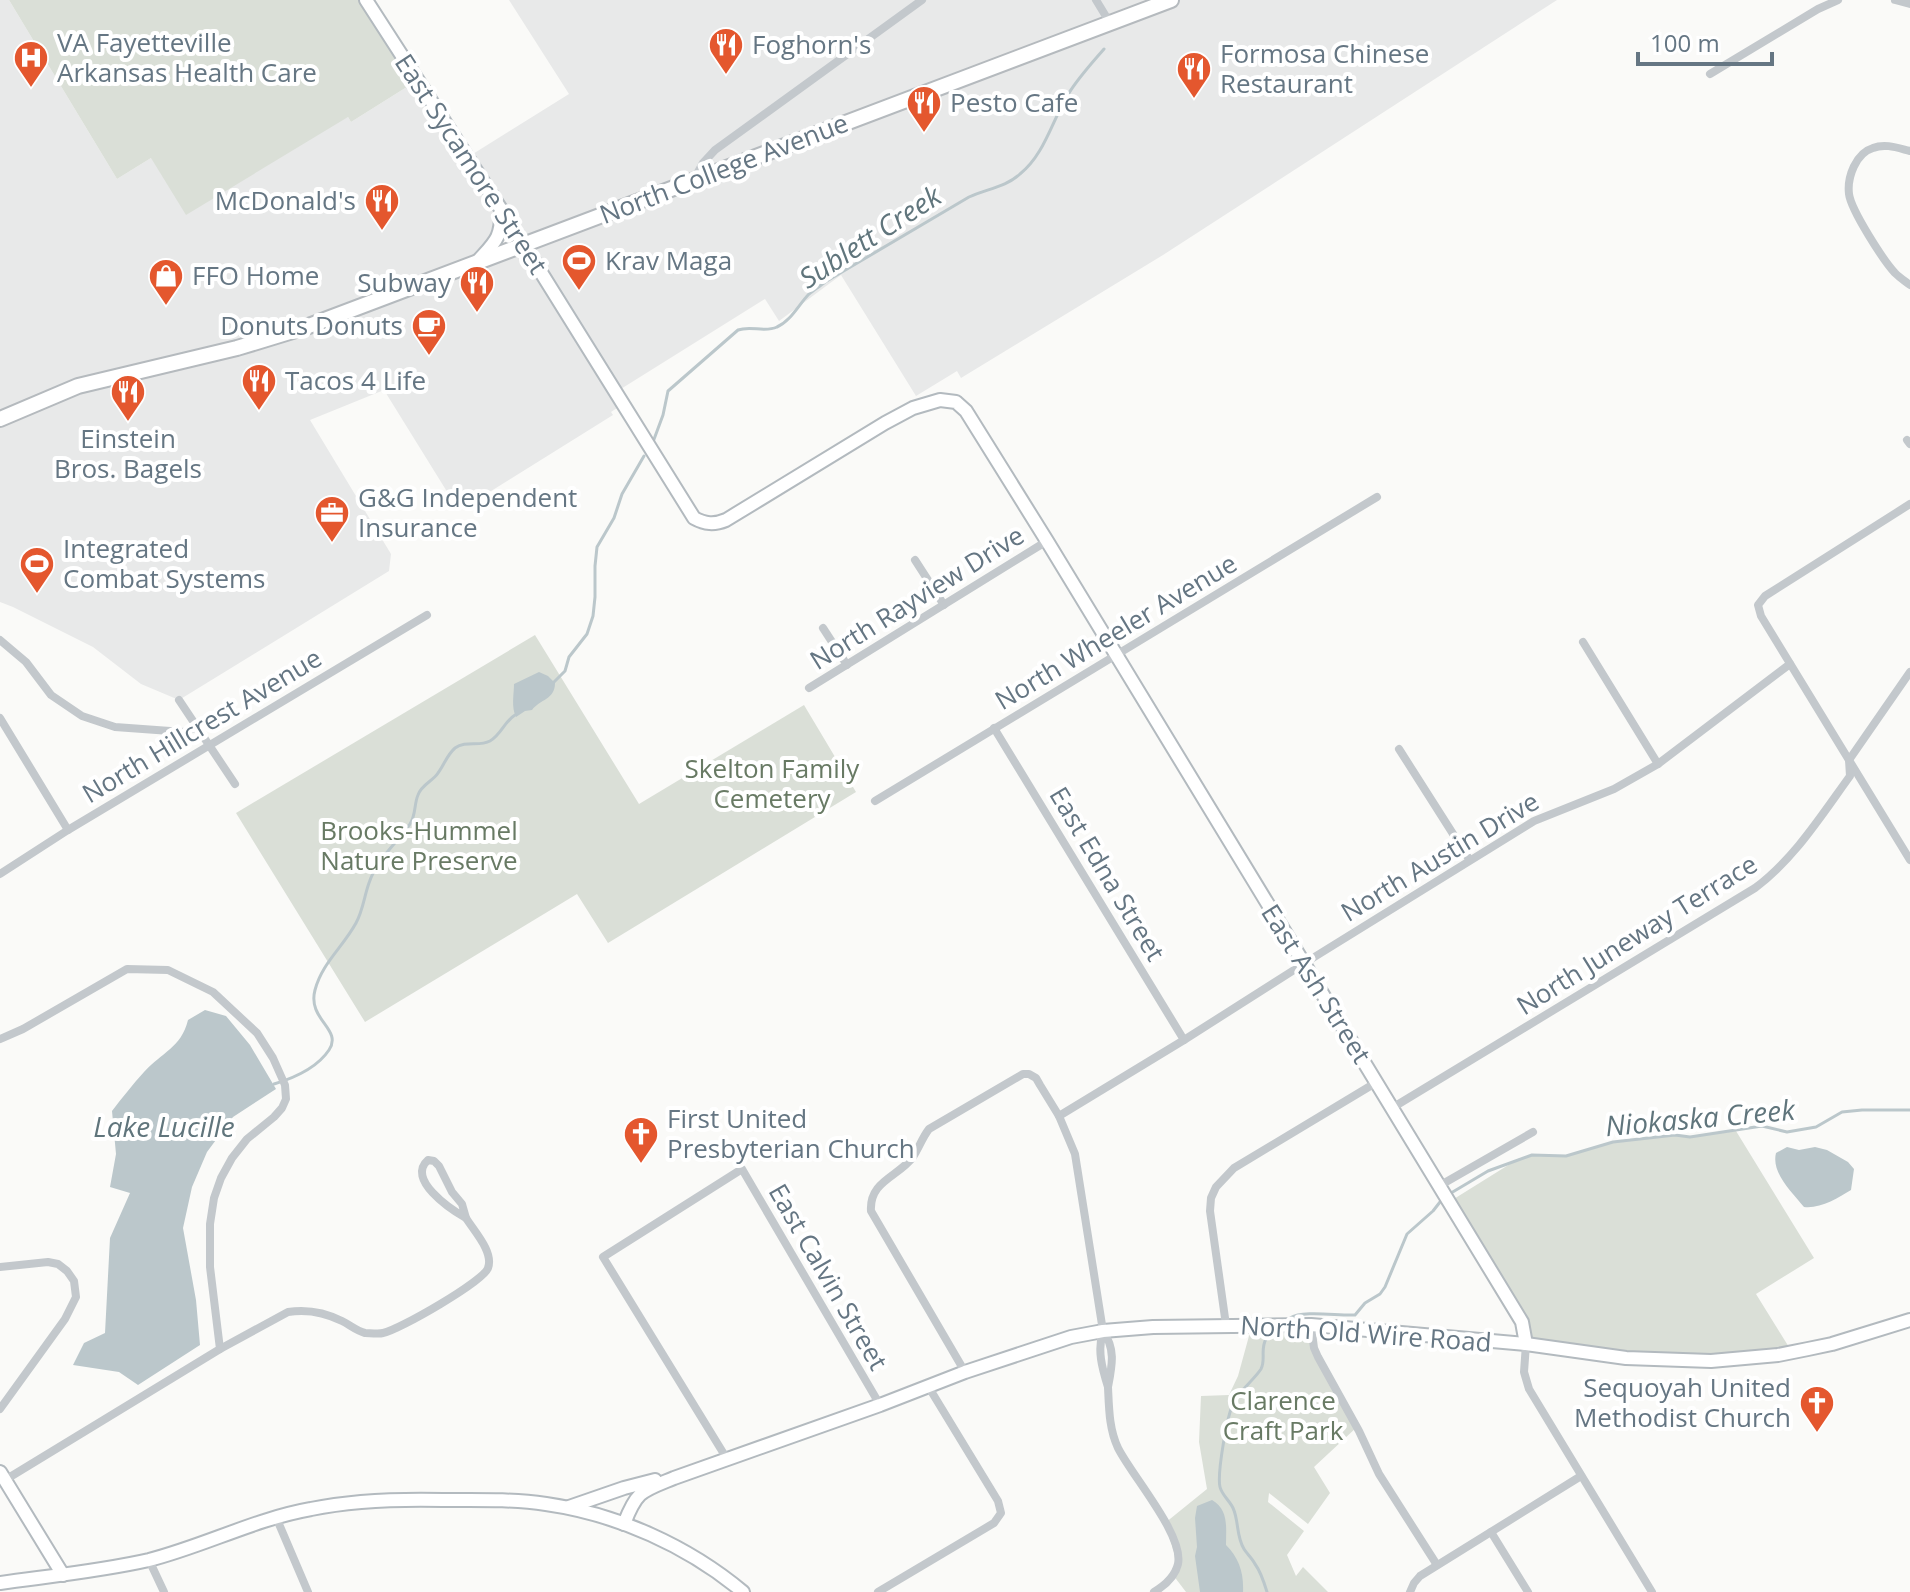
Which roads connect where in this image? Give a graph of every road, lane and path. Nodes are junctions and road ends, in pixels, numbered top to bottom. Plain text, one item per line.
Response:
1 (366, 0) edge
2 (922, 0) edge
3 (1096, 0) edge
4 (1171, 0) edge
5 (1838, 0) edge
6 (1895, 0) edge
7 (1910, 4) edge
8 (1110, 23) junction
9 (1710, 74) dead end
10 (1910, 151) edge
11 (692, 181) junction
12 (501, 210) junction
13 (524, 245) junction
14 (475, 264) junction
15 (1910, 285) edge
16 (940, 400) joint
17 (0, 419) edge
18 (1377, 497) dead end
19 (1910, 504) edge
20 (1047, 541) junction
21 (915, 560) dead end
22 (944, 605) junction
23 (427, 615) dead end
24 (823, 628) dead end
25 (0, 640) edge
26 (1583, 642) dead end
27 (1116, 655) junction
28 (1790, 664) junction
29 (847, 665) junction
30 (1910, 672) edge
31 (809, 688) dead end
32 (179, 700) dead end
33 (0, 718) edge
34 (197, 727) junction
35 (994, 728) junction
36 (209, 746) junction
37 (1399, 749) dead end
38 (1849, 760) junction
39 (1658, 764) junction
40 (235, 784) dead end
41 (875, 801) dead end
42 (68, 830) junction
43 (1469, 859) junction
44 (1910, 860) edge
45 (0, 874) edge
46 (1304, 965) junction
47 (0, 1039) edge
48 (1184, 1040) junction
49 (1377, 1082) junction
50 (1392, 1108) junction
51 (1059, 1116) junction
52 (1533, 1132) dead end
53 (1439, 1186) junction
54 (466, 1218) junction
55 (0, 1267) edge
56 (1910, 1320) edge
57 (1226, 1325) junction
58 (1311, 1325) junction
59 (1103, 1331) junction
60 (1526, 1344) junction
61 (220, 1349) junction
62 (965, 1372) junction
63 (928, 1386) junction
64 (880, 1405) junction
65 (0, 1409) edge
66 (727, 1459) junction
67 (2, 1476) edge
68 (1581, 1476) junction
69 (674, 1478) junction
70 (568, 1508) junction
71 (276, 1517) junction
72 (624, 1524) junction
73 (1491, 1532) junction
74 (149, 1560) junction
75 (1437, 1565) junction
76 (63, 1575) junction
77 (0, 1583) edge
78 (164, 1592) edge
79 (308, 1592) edge
80 (743, 1592) edge
81 (878, 1592) edge
82 (1154, 1592) edge
83 (1410, 1592) edge
84 (1528, 1592) edge
85 (1652, 1592) edge

1 - 12 street, East Sycamore Street
2 - 11 street
3 - 8 street
4 - 8 main road, North College Avenue
5 - 9 street
6 - 7 street
8 - 11 main road, North College Avenue
10 - 15 street
11 - 13 main road, North College Avenue
12 - 13 street, East Sycamore Street
12 - 14 street
13 - 14 main road, North College Avenue
13 - 16 street, East Sycamore Street
14 - 17 main road, North College Avenue
16 - 20 street, East Ash Street
18 - 27 street, North Wheeler Avenue
19 - 28 street
20 - 22 street, North Rayview Drive
20 - 27 street, East Ash Street
21 - 22 street
22 - 29 street, North Rayview Drive
23 - 36 street, North Hillcrest Avenue
24 - 29 street
25 - 34 street
26 - 39 street
27 - 35 street, North Wheeler Avenue
27 - 46 street, East Ash Street
28 - 38 street
28 - 39 street, North Austin Drive
29 - 31 street, North Rayview Drive
30 - 38 street, North Juneway Terrace
32 - 34 street
33 - 42 street
34 - 36 street
35 - 41 street, North Wheeler Avenue
35 - 48 street, East Edna Street
36 - 40 street
36 - 42 street, North Hillcrest Avenue
37 - 43 street
38 - 44 street
38 - 50 street, North Juneway Terrace
39 - 43 street, North Austin Drive
42 - 45 street, North Hillcrest Avenue
43 - 46 street, North Austin Drive
46 - 48 street, North Austin Drive
46 - 49 street, East Ash Street
47 - 61 street
48 - 51 street, North Austin Drive
49 - 50 street, East Ash Street
49 - 57 street
50 - 53 street, East Ash Street
51 - 59 street
51 - 62 street
52 - 53 street
53 - 60 street, East Ash Street
54 - 54 street
54 - 61 street
55 - 65 street
56 - 60 street, North Old Wire Road
57 - 58 street, North Old Wire Road
57 - 59 street, North Old Wire Road
58 - 60 street, North Old Wire Road
58 - 75 street
59 - 62 street, North Old Wire Road
59 - 82 street
60 - 68 street, East Ash Street
61 - 67 street
62 - 63 street, North Old Wire Road
63 - 64 street, North Old Wire Road
63 - 81 street
64 - 66 street, North Old Wire Road
64 - 66 street, East Calvin Street
66 - 69 street, North Old Wire Road
67 - 76 street
68 - 73 street
68 - 85 street, East Ash Street
69 - 70 street
69 - 72 street, North Old Wire Road
70 - 71 street
70 - 72 street
71 - 74 street
71 - 79 street
72 - 80 street
73 - 75 street
73 - 84 street
74 - 76 street
74 - 78 street
75 - 83 street
76 - 77 street

